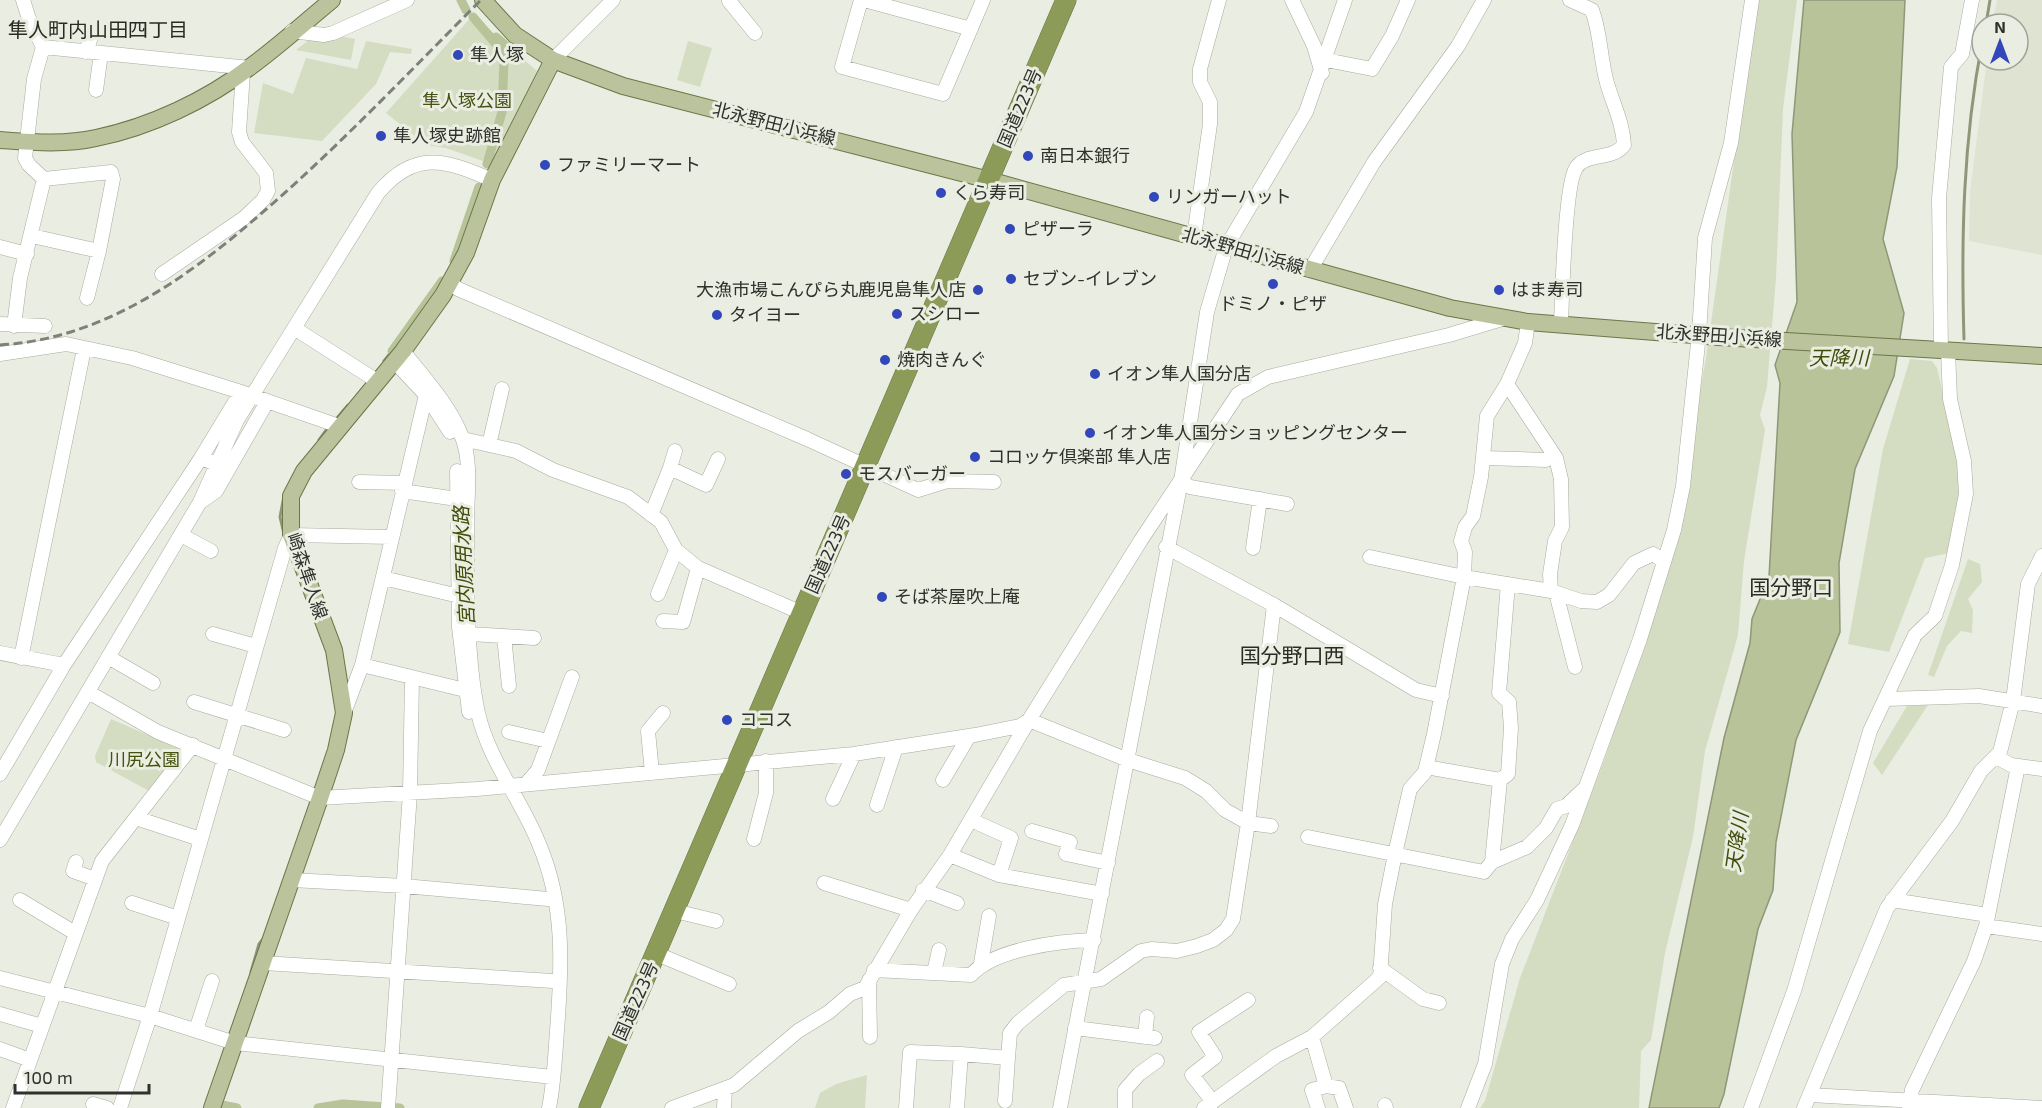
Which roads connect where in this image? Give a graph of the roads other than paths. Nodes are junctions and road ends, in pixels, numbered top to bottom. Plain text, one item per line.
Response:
1 (23, 0) edge
2 (332, 0) edge
3 (407, 0) edge
4 (483, 0) edge
5 (613, 0) edge
6 (731, 0) edge
7 (862, 0) edge
8 (983, 0) edge
9 (1066, 0) edge
10 (1219, 0) edge
11 (1292, 0) edge
12 (1345, 0) edge
13 (1408, 0) edge
14 (1484, 0) edge
15 (1570, 0) edge
16 (1752, 0) edge
17 (1971, 0) edge
18 (971, 29) junction
19 (292, 31) junction
20 (755, 33) dead end
21 (92, 34) dead end
22 (43, 47) junction
23 (94, 52) junction
24 (553, 60) junction
25 (1324, 67) junction
26 (247, 70) junction
27 (96, 90) dead end
28 (0, 140) edge
29 (26, 142) junction
30 (44, 179) junction
31 (492, 180) junction
32 (989, 180) junction
33 (32, 236) junction
34 (1194, 237) junction
35 (0, 247) edge
36 (1226, 247) junction
37 (99, 251) junction
38 (27, 254) junction
39 (1310, 270) junction
40 (162, 274) dead end
41 (450, 282) junction
42 (87, 298) dead end
43 (1502, 319) junction
44 (1528, 322) junction
45 (1560, 324) junction
46 (7, 325) edge
47 (45, 326) dead end
48 (294, 328) junction
49 (1699, 334) junction
50 (84, 349) junction
51 (1939, 350) junction
52 (0, 354) edge
53 (398, 356) junction
54 (2042, 356) edge
55 (377, 381) junction
56 (1507, 384) junction
57 (502, 388) dead end
58 (246, 394) junction
59 (426, 395) junction
60 (267, 402) junction
61 (339, 426) junction
62 (463, 439) junction
63 (489, 445) junction
64 (675, 451) dead end
65 (201, 458) junction
66 (1484, 458) junction
67 (718, 459) dead end
68 (1546, 460) dead end
69 (216, 464) junction
70 (864, 465) junction
71 (670, 468) junction
72 (1181, 481) junction
73 (359, 482) dead end
74 (994, 482) dead end
75 (403, 487) junction
76 (457, 499) junction
77 (1260, 499) junction
78 (200, 502) junction
79 (1287, 504) dead end
80 (651, 515) junction
81 (181, 535) junction
82 (291, 535) junction
83 (392, 537) junction
84 (1166, 547) junction
85 (1253, 548) dead end
86 (676, 550) junction
87 (211, 551) dead end
88 (2042, 556) edge
89 (1370, 557) dead end
90 (1664, 561) junction
91 (698, 568) junction
92 (1464, 577) junction
93 (383, 578) junction
94 (1508, 584) junction
95 (2028, 584) junction
96 (2042, 587) edge
97 (1553, 592) junction
98 (658, 594) dead end
99 (459, 596) junction
100 (1274, 605) junction
101 (802, 613) junction
102 (663, 621) dead end
103 (213, 634) dead end
104 (471, 634) junction
105 (504, 636) junction
106 (534, 638) dead end
107 (256, 646) junction
108 (0, 653) edge
109 (108, 657) junction
110 (21, 658) junction
111 (64, 665) junction
112 (362, 665) junction
113 (1575, 667) dead end
114 (572, 677) dead end
115 (412, 678) junction
116 (153, 682) dead end
117 (509, 686) dead end
118 (465, 690) junction
119 (88, 692) junction
120 (1442, 696) junction
121 (1886, 699) junction
122 (2013, 701) junction
123 (194, 702) dead end
124 (2042, 706) edge
125 (344, 713) junction
126 (663, 713) dead end
127 (236, 716) junction
128 (1029, 720) junction
129 (284, 730) dead end
130 (509, 732) dead end
131 (969, 736) junction
132 (548, 741) junction
133 (193, 745) junction
134 (896, 747) junction
135 (854, 754) junction
136 (224, 756) junction
137 (1996, 757) junction
138 (1128, 760) junction
139 (766, 761) junction
140 (738, 765) junction
141 (1426, 766) junction
142 (2018, 766) junction
143 (2042, 769) edge
144 (652, 773) junction
145 (0, 774) edge
146 (943, 780) dead end
147 (1500, 780) junction
148 (525, 784) junction
149 (504, 786) junction
150 (1585, 788) junction
151 (410, 793) junction
152 (320, 798) junction
153 (833, 799) dead end
154 (877, 805) dead end
155 (136, 818) junction
156 (971, 820) junction
157 (1248, 823) junction
158 (1271, 826) dead end
159 (1032, 831) dead end
160 (1308, 837) dead end
161 (754, 838) dead end
162 (200, 839) junction
163 (0, 840) edge
164 (1395, 854) junction
165 (950, 855) junction
166 (76, 862) dead end
167 (1492, 862) junction
168 (1108, 863) junction
169 (999, 875) junction
170 (95, 879) junction
171 (292, 880) junction
172 (824, 883) dead end
173 (404, 886) junction
174 (923, 890) junction
175 (1102, 894) junction
176 (548, 899) junction
177 (20, 900) dead end
178 (1892, 900) junction
179 (132, 903) dead end
180 (957, 903) dead end
181 (911, 910) junction
182 (675, 911) junction
183 (989, 916) dead end
184 (178, 918) junction
185 (716, 921) dead end
186 (1987, 921) junction
187 (75, 933) junction
188 (2042, 934) edge
189 (1094, 940) junction
190 (939, 950) dead end
191 (657, 954) junction
192 (263, 963) junction
193 (981, 963) junction
194 (1380, 968) junction
195 (396, 971) junction
196 (872, 975) junction
197 (0, 978) edge
198 (940, 978) junction
199 (212, 981) dead end
200 (553, 981) junction
201 (1084, 983) junction
202 (729, 984) dead end
203 (56, 991) junction
204 (1248, 1000) dead end
205 (1439, 1003) dead end
206 (0, 1014) edge
207 (150, 1016) junction
208 (1147, 1017) dead end
209 (42, 1026) junction
210 (1075, 1028) junction
211 (196, 1030) junction
212 (870, 1037) dead end
213 (1312, 1037) junction
214 (235, 1043) junction
215 (0, 1049) edge
216 (961, 1054) junction
217 (1008, 1058) junction
218 (390, 1059) junction
219 (30, 1060) junction
220 (1156, 1061) dead end
221 (548, 1076) junction
222 (1326, 1086) junction
223 (724, 1089) junction
224 (1810, 1095) junction
225 (1005, 1101) dead end
226 (93, 1104) dead end
227 (1209, 1105) edge
228 (1909, 1105) edge
229 (13, 1108) edge
230 (107, 1108) edge
231 (120, 1108) edge
232 (212, 1108) edge
233 (388, 1108) edge
234 (540, 1108) edge
235 (549, 1108) edge
236 (589, 1108) edge
237 (672, 1108) edge
238 (724, 1108) edge
239 (906, 1108) edge
240 (957, 1108) edge
241 (1060, 1108) edge
242 (1125, 1108) edge
243 (1318, 1108) edge
244 (1346, 1108) edge
245 (1468, 1108) edge
246 (1751, 1108) edge
247 (1804, 1108) edge
248 (2042, 1108) edge

1 - 22 street
2 - 19 main road
3 - 19 street
4 - 24 main road, 北永野田小浜線
5 - 24 street
6 - 20 street
7 - 18 street
7 - 18 street
8 - 18 street
9 - 32 highway, 国道223号
10 - 34 street
11 - 25 street
12 - 25 street
13 - 25 street
14 - 39 street
15 - 45 street
16 - 49 street
17 - 51 street
19 - 26 main road
21 - 23 street
22 - 23 street
22 - 29 street
23 - 26 street
23 - 27 street
24 - 31 main road, 崎森隼人線
24 - 32 main road, 北永野田小浜線
25 - 36 street
26 - 29 main road
26 - 40 street
28 - 29 main road
29 - 30 street
30 - 33 street
30 - 37 street
31 - 41 main road, 崎森隼人線
31 - 48 street
32 - 34 main road, 北永野田小浜線
32 - 70 highway, 国道223号
33 - 37 street
33 - 38 street
34 - 36 main road, 北永野田小浜線
35 - 38 street
36 - 39 main road, 北永野田小浜線
36 - 72 street
37 - 42 street
38 - 46 street
39 - 43 main road, 北永野田小浜線
41 - 53 main road, 崎森隼人線
41 - 70 street
43 - 44 main road, 北永野田小浜線
43 - 72 street
44 - 45 main road, 北永野田小浜線
44 - 56 street
45 - 49 main road, 北永野田小浜線
46 - 47 street
48 - 55 street
48 - 58 street
49 - 51 main road, 北永野田小浜線
49 - 90 street
50 - 52 street
50 - 58 street
50 - 110 street
51 - 54 main road, 北永野田小浜線
51 - 121 street
53 - 55 main road, 崎森隼人線
53 - 59 street
53 - 62 street
55 - 61 main road, 崎森隼人線
56 - 66 street
56 - 97 street
57 - 63 street
58 - 60 street
58 - 65 street
58 - 69 street
59 - 75 street
59 - 76 street
60 - 61 street
60 - 78 street
61 - 82 main road, 崎森隼人線
62 - 63 street
62 - 104 street
63 - 80 street
64 - 71 street
65 - 69 street
65 - 111 street
66 - 68 street
66 - 92 street
67 - 71 street
69 - 78 street
70 - 74 street
70 - 101 highway, 国道223号
71 - 80 street
72 - 77 street
72 - 84 street
72 - 128 street
73 - 75 street
75 - 76 street
75 - 83 street
76 - 99 street
77 - 79 street
77 - 85 street
78 - 81 street
80 - 86 street
81 - 87 street
81 - 109 street
82 - 83 street
82 - 107 street
82 - 125 main road, 崎森隼人線
83 - 93 street
84 - 100 street
84 - 138 street
86 - 91 street
86 - 98 street
88 - 95 street
89 - 92 street
90 - 97 street
90 - 150 street
91 - 101 street
91 - 102 street
92 - 94 street
92 - 120 street
93 - 99 street
93 - 112 street
94 - 97 street
94 - 147 street
95 - 96 street
95 - 122 street
97 - 113 street
99 - 118 street
100 - 120 street
100 - 157 street
101 - 140 highway, 国道223号
103 - 107 street
104 - 105 street
104 - 149 street
105 - 106 street
105 - 117 street
107 - 127 street
108 - 110 street
109 - 116 street
109 - 119 street
110 - 111 street
111 - 145 street
112 - 115 street
112 - 125 street
114 - 132 street
115 - 118 street
115 - 151 street
118 - 149 street
119 - 133 street
119 - 163 street
120 - 141 street
121 - 122 street
121 - 246 street
122 - 124 street
122 - 137 street
123 - 127 street
125 - 152 main road, 崎森隼人線
126 - 144 street
127 - 129 street
127 - 136 street
128 - 131 street
128 - 138 street
128 - 156 street
130 - 132 street
131 - 134 street
131 - 146 street
132 - 148 street
133 - 136 street
133 - 155 street
134 - 135 street
134 - 154 street
135 - 139 street
135 - 153 street
136 - 152 street
136 - 162 street
137 - 142 street
137 - 178 street
138 - 157 street
138 - 168 street
139 - 140 street
139 - 161 street
140 - 144 street
140 - 182 highway, 国道223号
141 - 147 street
141 - 164 street
142 - 143 street
142 - 186 street
144 - 148 street
147 - 167 street
148 - 149 street
149 - 151 street
149 - 176 street
149 - 221 street
150 - 167 street
150 - 245 street
151 - 152 street
151 - 173 street
152 - 171 main road, 崎森隼人線
155 - 162 street
155 - 170 street
156 - 165 street
156 - 169 street
157 - 158 street
157 - 201 street
159 - 168 street
160 - 164 street
162 - 184 street
164 - 167 street
164 - 194 street
165 - 169 street
165 - 174 street
166 - 170 street
168 - 175 street
169 - 175 street
170 - 187 street
171 - 173 street
171 - 192 main road, 崎森隼人線
172 - 181 street
173 - 176 street
173 - 195 street
174 - 180 street
174 - 181 street
175 - 189 street
176 - 200 street
177 - 187 street
178 - 186 street
178 - 224 street
179 - 184 street
181 - 196 street
182 - 185 street
182 - 191 highway, 国道223号
183 - 193 street
184 - 207 street
186 - 188 street
186 - 228 street
187 - 203 street
189 - 193 street
189 - 201 street
190 - 198 street
191 - 202 street
191 - 236 highway, 国道223号
192 - 195 street
192 - 214 main road, 崎森隼人線
193 - 198 street
194 - 205 street
194 - 213 street
195 - 200 street
195 - 218 street
196 - 198 street
196 - 212 street
196 - 223 street
197 - 203 street
199 - 211 street
200 - 221 street
201 - 210 street
201 - 217 street
203 - 207 street
203 - 209 street
204 - 227 street
206 - 209 street
207 - 211 street
207 - 231 street
208 - 210 street
209 - 219 street
210 - 241 street
211 - 214 street
213 - 222 street
213 - 227 street
214 - 218 street
214 - 232 main road, 崎森隼人線
215 - 219 street
216 - 217 street
216 - 239 street
216 - 240 street
217 - 225 street
218 - 221 street
218 - 233 street
219 - 229 street
220 - 242 street
221 - 234 street
221 - 235 street
222 - 243 street
222 - 244 street
223 - 237 street
223 - 238 street
224 - 228 street
224 - 247 street
226 - 230 street
228 - 248 street

